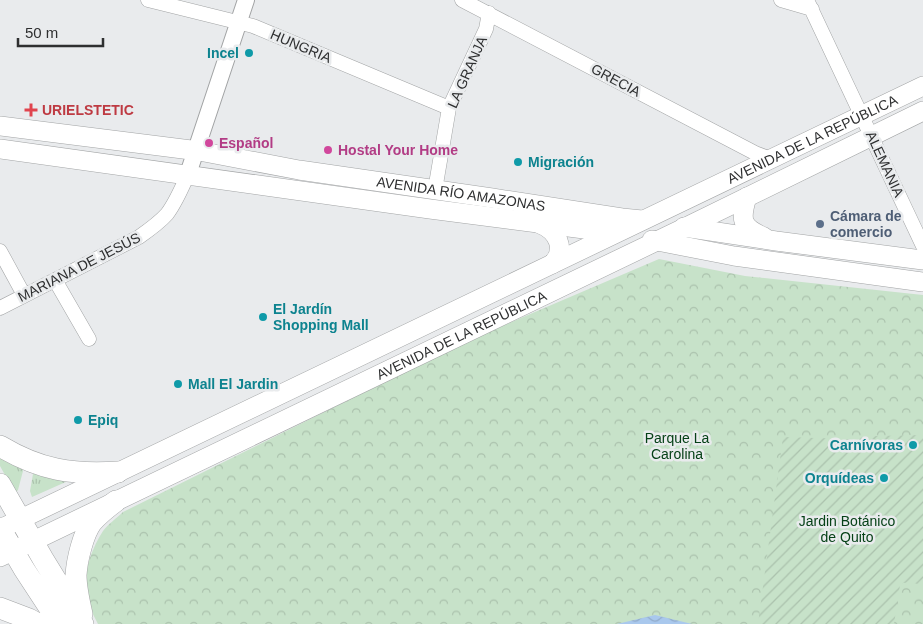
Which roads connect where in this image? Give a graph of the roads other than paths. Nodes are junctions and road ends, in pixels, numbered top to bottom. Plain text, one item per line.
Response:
1 (148, 0) edge
2 (246, 0) edge
3 (462, 0) edge
4 (781, 0) edge
5 (809, 5) edge
6 (489, 13) junction
7 (238, 22) junction
8 (923, 86) edge
9 (449, 108) junction
10 (923, 111) edge
11 (862, 115) junction
12 (0, 126) edge
13 (872, 136) junction
14 (0, 149) edge
15 (196, 151) junction
16 (771, 159) junction
17 (188, 174) junction
18 (435, 190) junction
19 (747, 197) junction
20 (643, 220) junction
21 (539, 223) junction
22 (686, 227) junction
23 (616, 233) junction
24 (656, 241) junction
25 (776, 241) junction
26 (923, 246) edge
27 (0, 251) edge
28 (923, 260) edge
29 (552, 264) junction
30 (55, 280) junction
31 (923, 282) edge
32 (24, 295) junction
33 (0, 308) edge
34 (89, 339) dead end
35 (0, 446) edge
36 (118, 472) junction
37 (0, 484) edge
38 (116, 501) junction
39 (20, 520) junction
40 (3, 541) edge
41 (33, 542) junction
42 (0, 608) edge
43 (38, 624) edge
44 (60, 624) edge
45 (84, 624) edge

1 - 7 street, HUNGRIA
2 - 7 street
3 - 6 street, GRECIA
4 - 5 street
5 - 11 street, ALEMANIA
6 - 9 street, LA GRANJA
6 - 16 street, GRECIA
7 - 9 street, HUNGRIA
7 - 15 street
8 - 11 main road, AVENIDA DE LA REPÚBLICA
9 - 18 street, LA GRANJA
10 - 13 main road, AVENIDA DE LA REPÚBLICA
11 - 13 street, ALEMANIA
11 - 16 main road, AVENIDA DE LA REPÚBLICA
12 - 15 main road, AVENIDA RÍO AMAZONAS
13 - 19 main road, AVENIDA DE LA REPÚBLICA
13 - 26 street, ALEMANIA
14 - 17 main road, AVENIDA RÍO AMAZONAS
15 - 17 street
15 - 18 main road, AVENIDA RÍO AMAZONAS
16 - 20 main road, AVENIDA DE LA REPÚBLICA
17 - 21 main road, AVENIDA RÍO AMAZONAS
17 - 30 street, MARIANA DE JESÚS
18 - 20 main road, AVENIDA RÍO AMAZONAS
19 - 22 main road, AVENIDA DE LA REPÚBLICA
19 - 25 main road
20 - 22 main road, AVENIDA RÍO AMAZONAS
20 - 23 main road, AVENIDA DE LA REPÚBLICA
21 - 23 main road, AVENIDA RÍO AMAZONAS
21 - 29 main road
22 - 24 main road, AVENIDA DE LA REPÚBLICA
22 - 25 main road, AVENIDA RÍO AMAZONAS
23 - 24 main road, AVENIDA RÍO AMAZONAS
23 - 29 main road, AVENIDA DE LA REPÚBLICA
24 - 31 main road, AVENIDA RÍO AMAZONAS
24 - 38 main road, AVENIDA DE LA REPÚBLICA
25 - 28 main road, AVENIDA RÍO AMAZONAS
27 - 32 street
29 - 36 main road, AVENIDA DE LA REPÚBLICA
30 - 32 street, MARIANA DE JESÚS
30 - 34 street
32 - 33 street, MARIANA DE JESÚS
35 - 36 main road
36 - 39 main road, AVENIDA DE LA REPÚBLICA
37 - 39 main road
38 - 41 main road, AVENIDA DE LA REPÚBLICA
38 - 45 main road
39 - 40 main road
39 - 41 main road
40 - 41 main road, AVENIDA DE LA REPÚBLICA
40 - 44 main road
41 - 45 main road
42 - 43 main road

